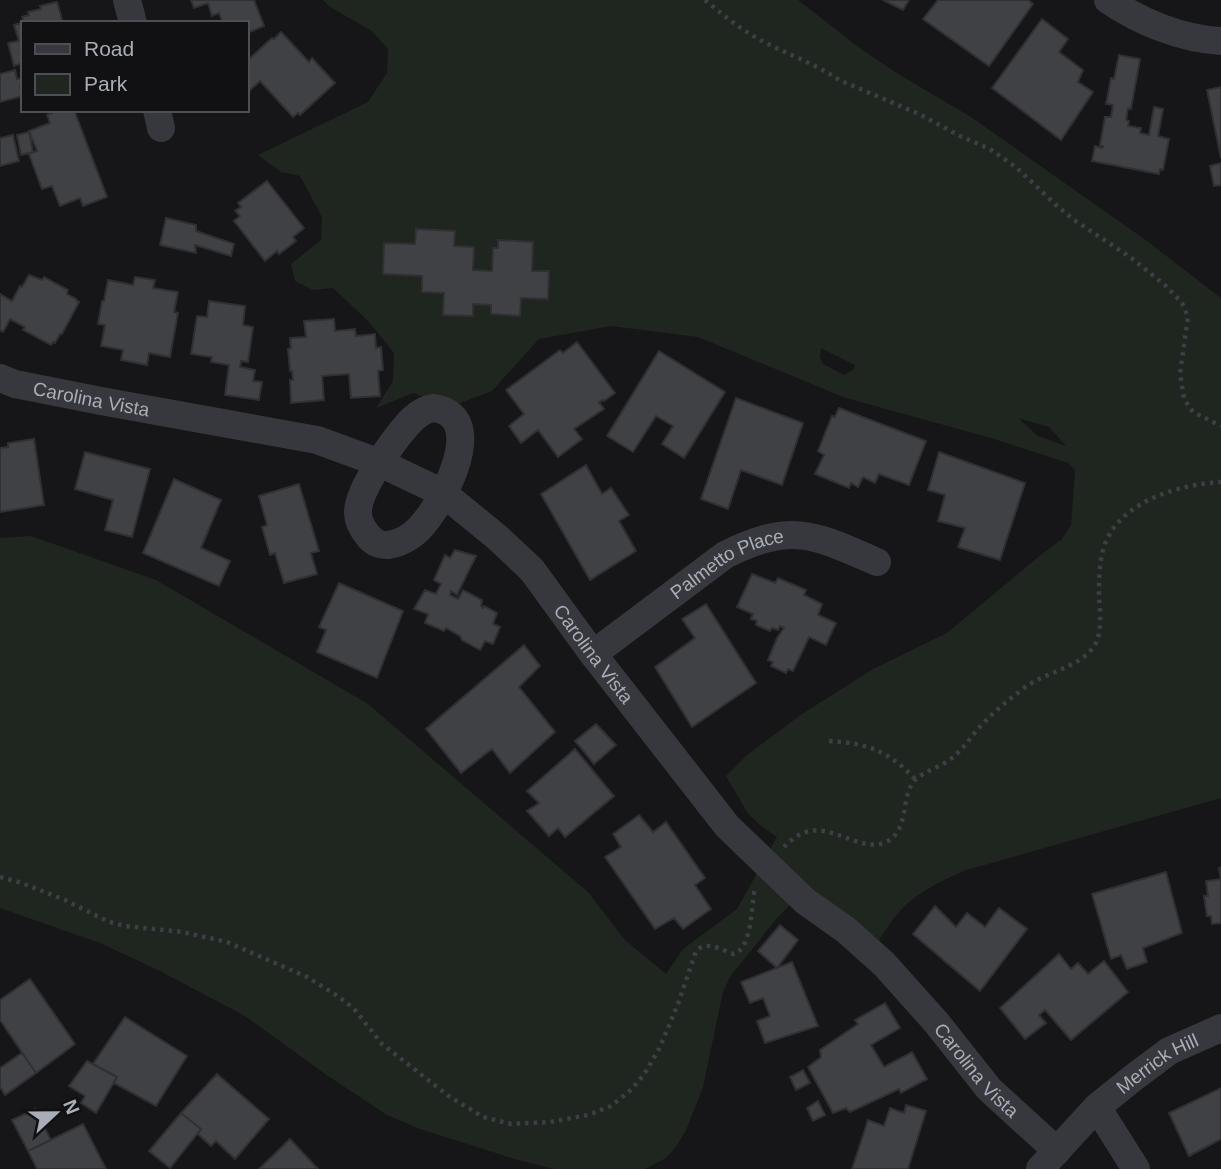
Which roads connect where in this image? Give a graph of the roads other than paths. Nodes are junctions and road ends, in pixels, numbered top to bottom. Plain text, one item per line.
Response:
1 (127, 0) edge
2 (1108, 0) edge
3 (132, 21) edge
4 (1221, 41) edge
5 (0, 378) edge
6 (380, 463) junction
7 (443, 494) junction
8 (877, 562) dead end
9 (593, 654) junction
10 (1221, 1028) edge
11 (1097, 1107) junction
12 (1048, 1160) edge
13 (1136, 1169) edge

1 - 3 street
2 - 4 street
5 - 6 street, Carolina Vista
6 - 7 street, Carolina Vista
6 - 7 street
6 - 7 street
7 - 9 street, Carolina Vista
8 - 9 street, Palmetto Place
9 - 12 street, Carolina Vista
10 - 11 street, Merrick Hill
11 - 12 street, Merrick Hill
11 - 13 street, Merrick Hill

